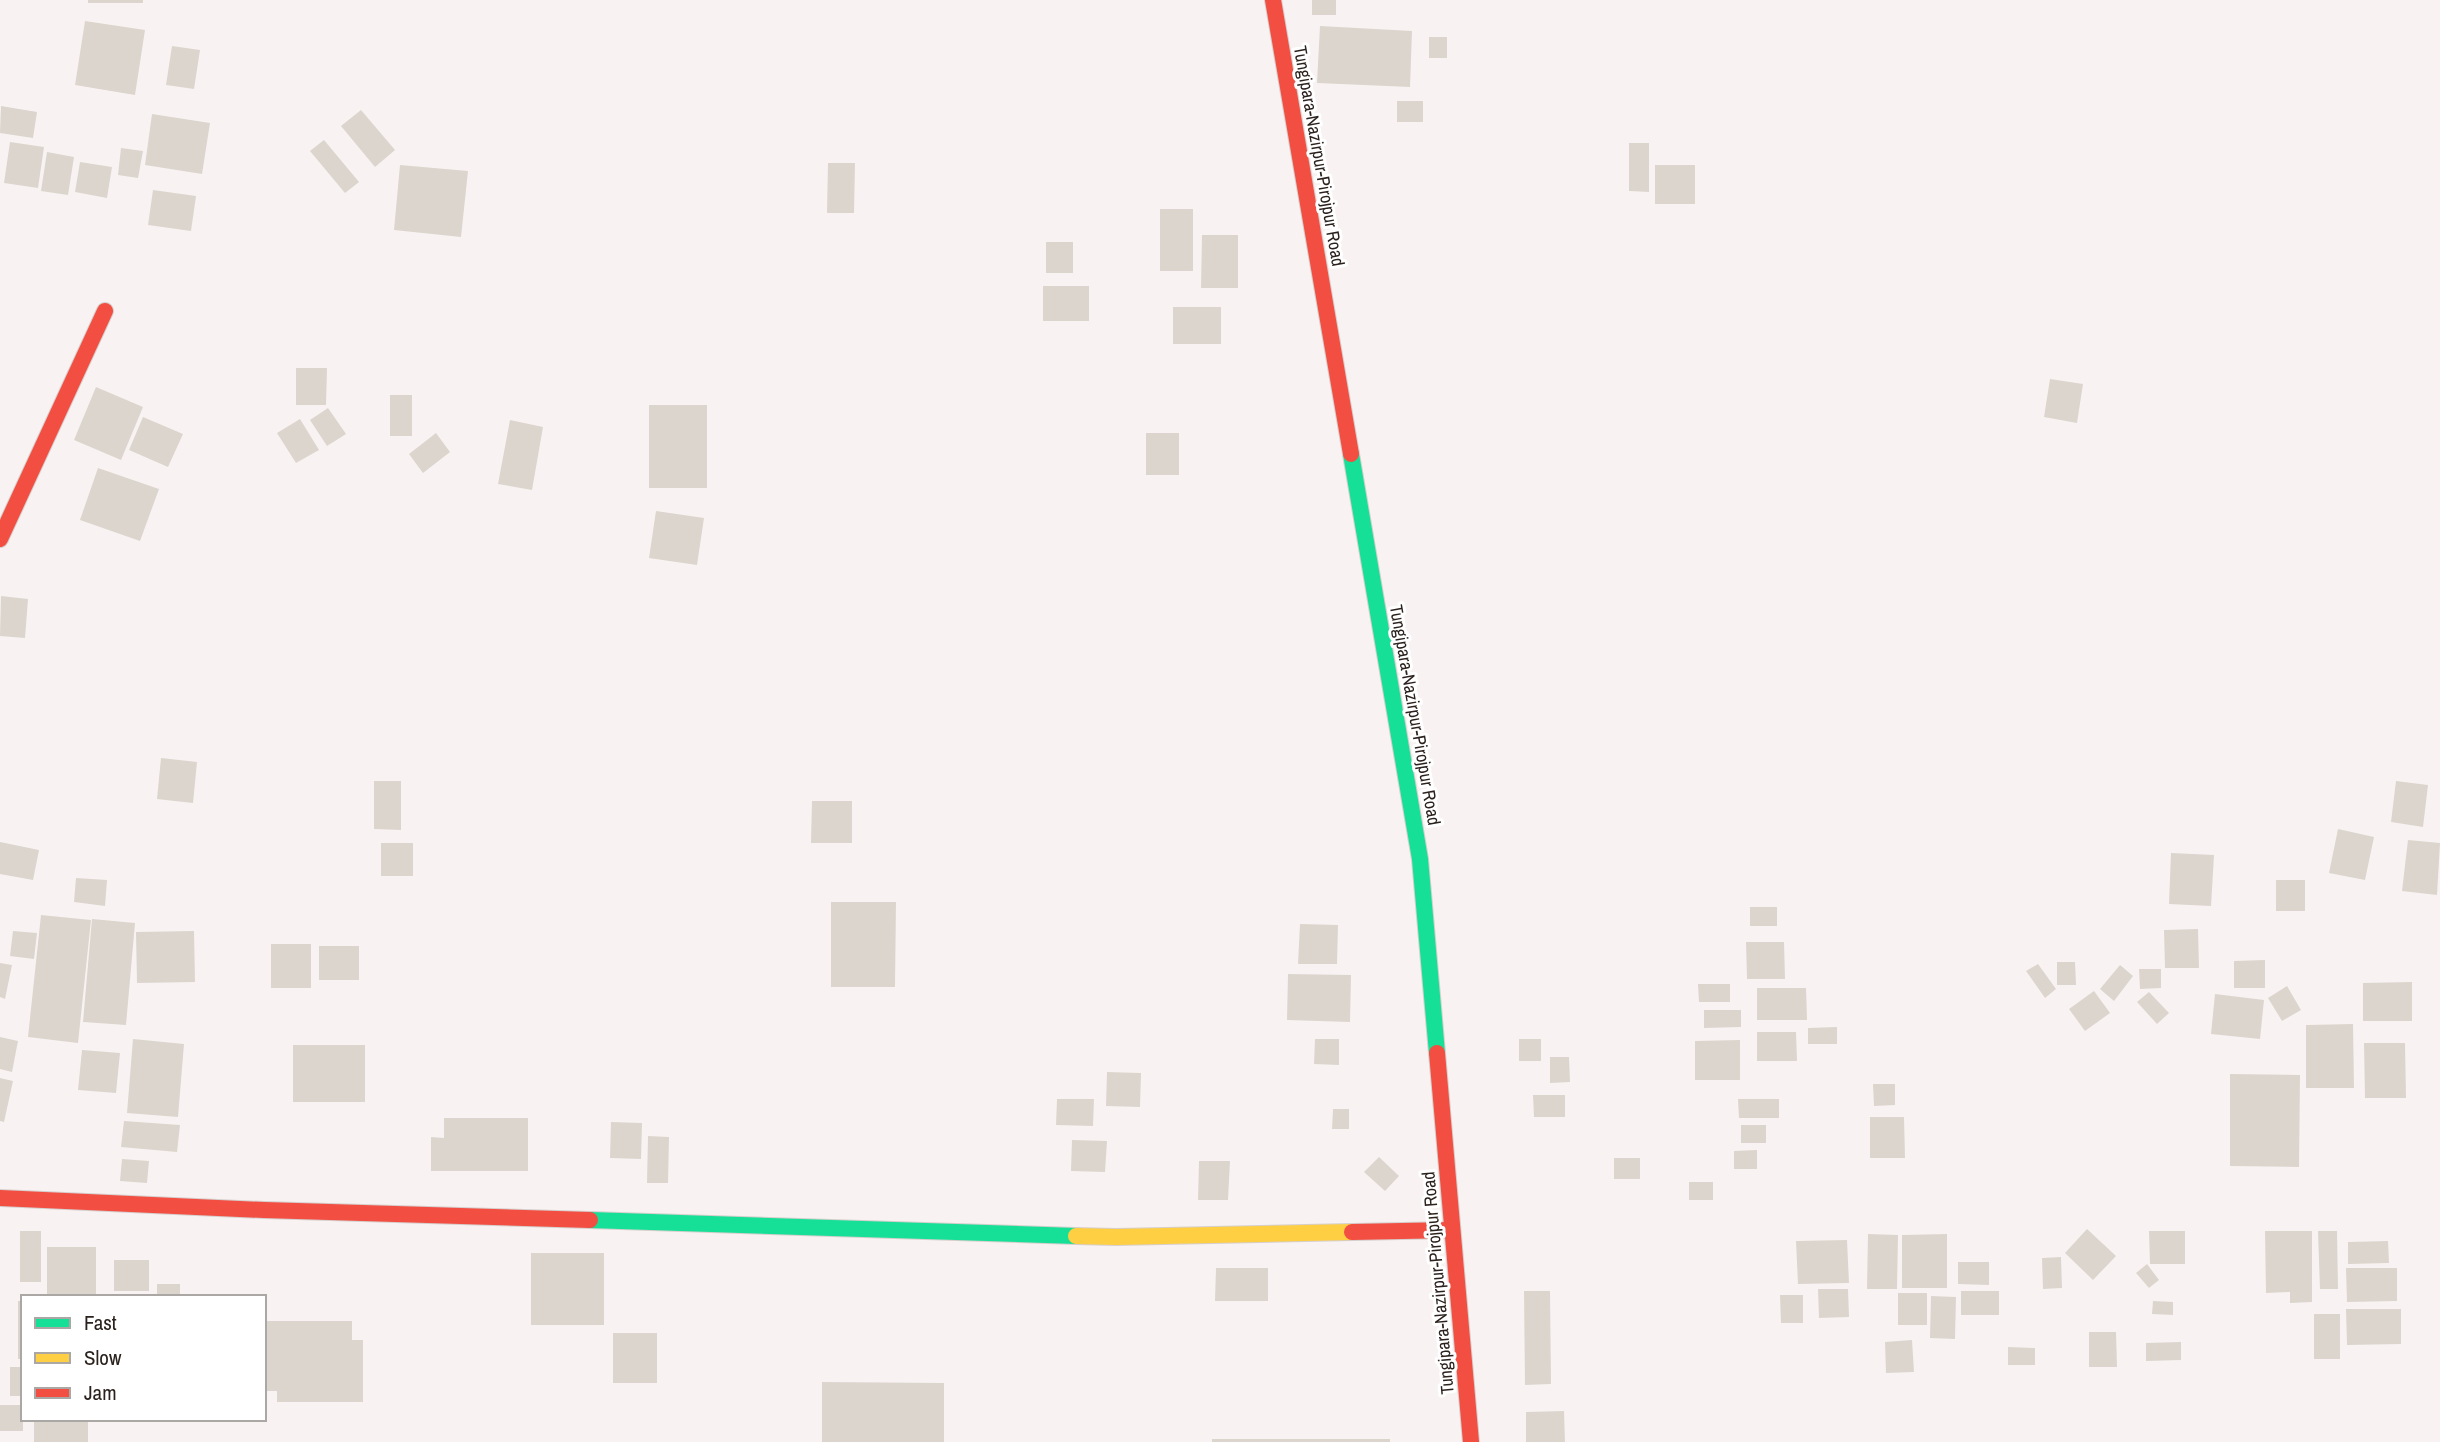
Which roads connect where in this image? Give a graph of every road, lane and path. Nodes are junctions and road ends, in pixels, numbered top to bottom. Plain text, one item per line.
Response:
1 (1273, 0) edge
2 (105, 311) dead end
3 (0, 539) edge
4 (0, 1198) edge
5 (1452, 1230) junction
6 (1471, 1442) edge

1 - 5 street, Tungipara-Nazirpur-Pirojpur Road
2 - 3 street
4 - 5 street
5 - 6 street, Tungipara-Nazirpur-Pirojpur Road

